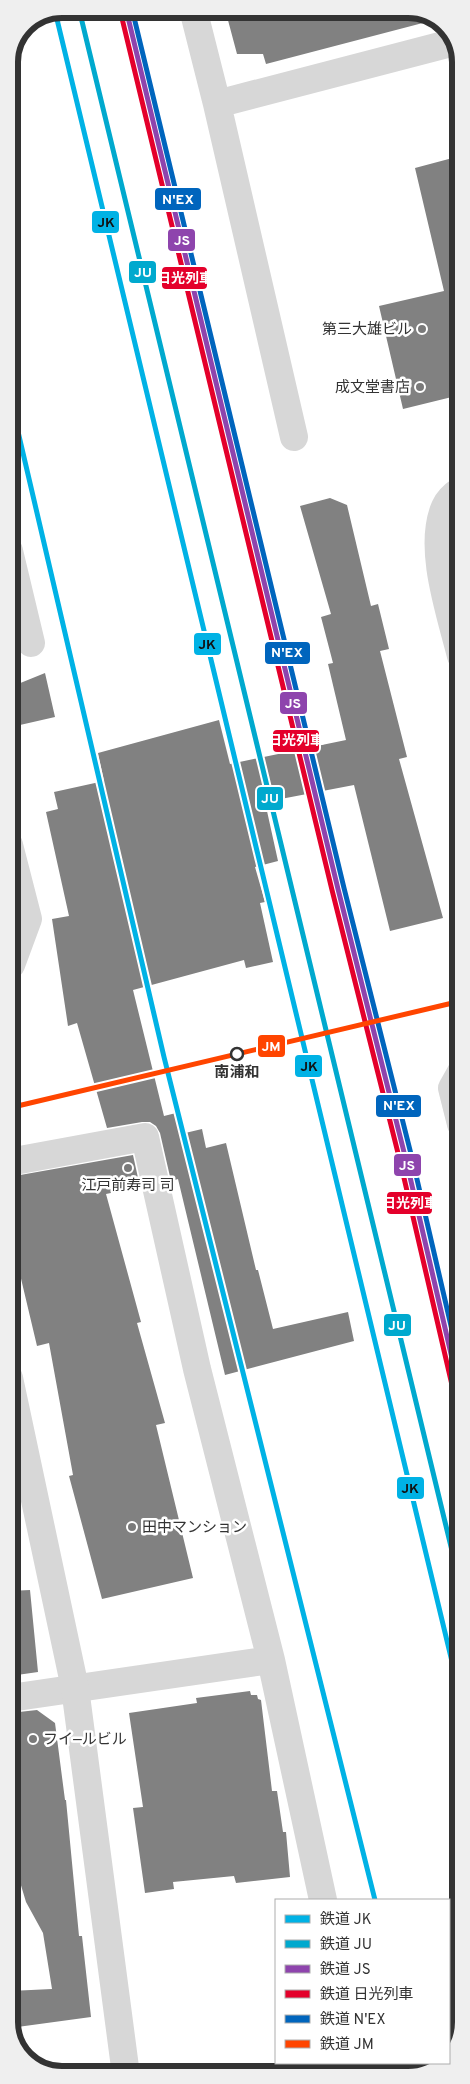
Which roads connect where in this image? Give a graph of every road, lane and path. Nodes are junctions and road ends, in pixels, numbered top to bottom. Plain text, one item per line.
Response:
1 (195, 18) edge
2 (449, 44) edge
3 (217, 104) junction
4 (294, 437) dead end
5 (452, 499) edge
6 (452, 559) edge
7 (18, 589) edge
8 (446, 594) junction
9 (452, 619) edge
10 (31, 643) dead end
11 (18, 880) edge
12 (18, 945) edge
13 (18, 1160) edge
14 (18, 1442) edge
15 (271, 1660) junction
16 (75, 1688) junction
17 (18, 1697) edge
18 (323, 1899) edge
19 (125, 2066) edge

1 - 3 street
2 - 3 street
3 - 4 street
5 - 8 street
6 - 8 street
7 - 10 street
8 - 9 street
11 - 12 street
13 - 15 street
14 - 16 street
15 - 16 street
15 - 18 street
16 - 17 street
16 - 19 street

